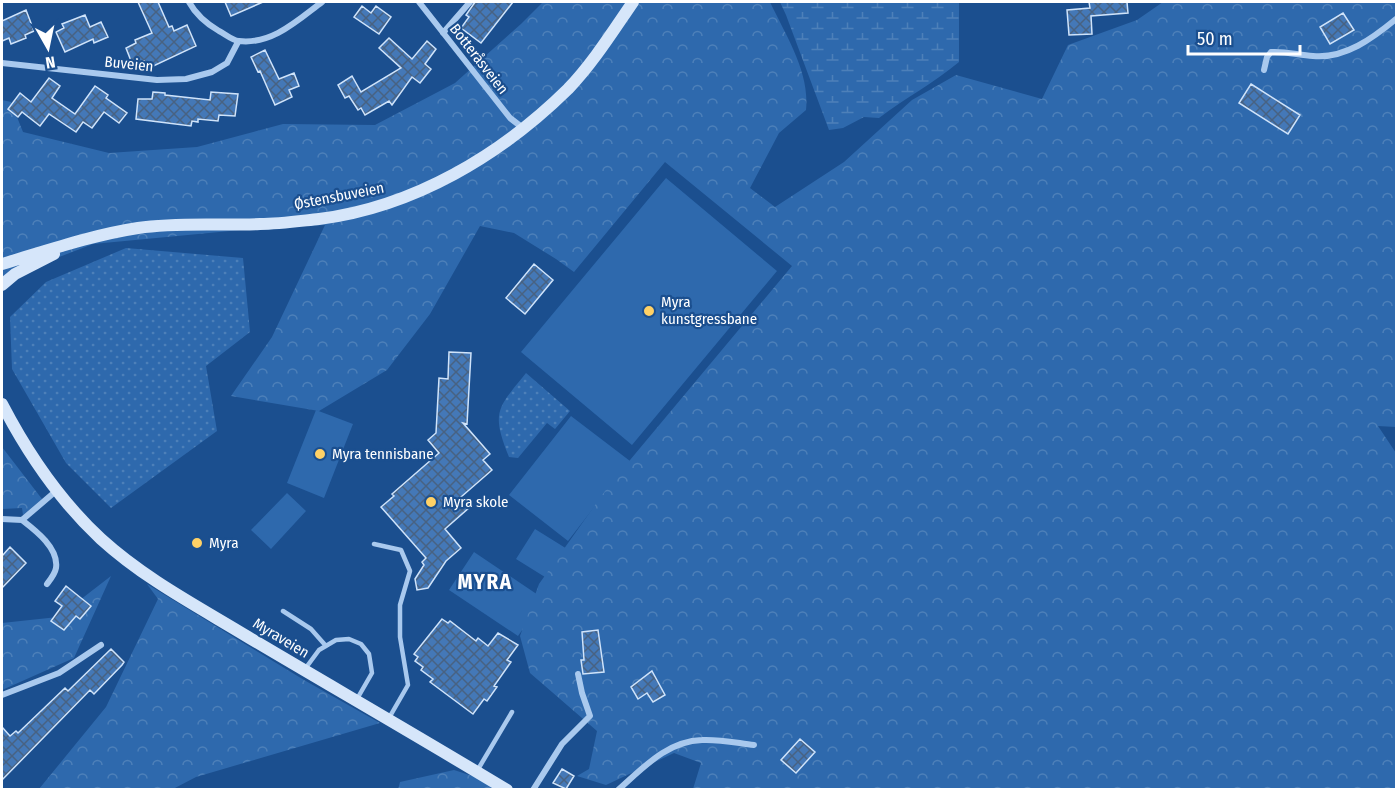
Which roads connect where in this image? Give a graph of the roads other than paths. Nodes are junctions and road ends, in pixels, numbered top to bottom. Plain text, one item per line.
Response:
1 (189, 2) edge
2 (322, 2) edge
3 (419, 2) edge
4 (470, 2) edge
5 (633, 2) edge
6 (1396, 18) edge
7 (443, 33) junction
8 (238, 42) junction
9 (2, 63) edge
10 (1264, 70) dead end
11 (524, 129) junction
12 (83, 241) junction
13 (2, 264) edge
14 (2, 285) edge
15 (2, 404) edge
16 (56, 491) junction
17 (2, 519) edge
18 (22, 520) junction
19 (374, 544) dead end
20 (47, 585) dead end
21 (283, 611) dead end
22 (101, 645) dead end
23 (326, 646) junction
24 (304, 670) junction
25 (578, 674) dead end
26 (2, 696) edge
27 (357, 699) junction
28 (512, 712) dead end
29 (389, 718) junction
30 (754, 745) dead end
31 (477, 771) junction
32 (507, 789) edge
33 (533, 789) edge
34 (618, 789) edge

1 - 8 street
2 - 8 street
3 - 7 street, Botteråsveien
4 - 7 street
5 - 11 main road, Østensbuveien
6 - 10 street
7 - 11 street, Botteråsveien
8 - 9 street, Buveien
11 - 12 main road, Østensbuveien
12 - 13 main road, Østensbuveien
12 - 14 main road, Østensbuveien
15 - 16 main road, Myraveien
16 - 18 street
16 - 24 main road, Myraveien
17 - 18 street
18 - 20 street
19 - 29 lane
21 - 23 lane
22 - 26 street
23 - 24 lane
23 - 27 lane
24 - 27 main road, Myraveien
25 - 33 street
27 - 29 main road, Myraveien
28 - 31 lane
29 - 31 main road, Myraveien
30 - 34 street
31 - 32 main road, Myraveien

